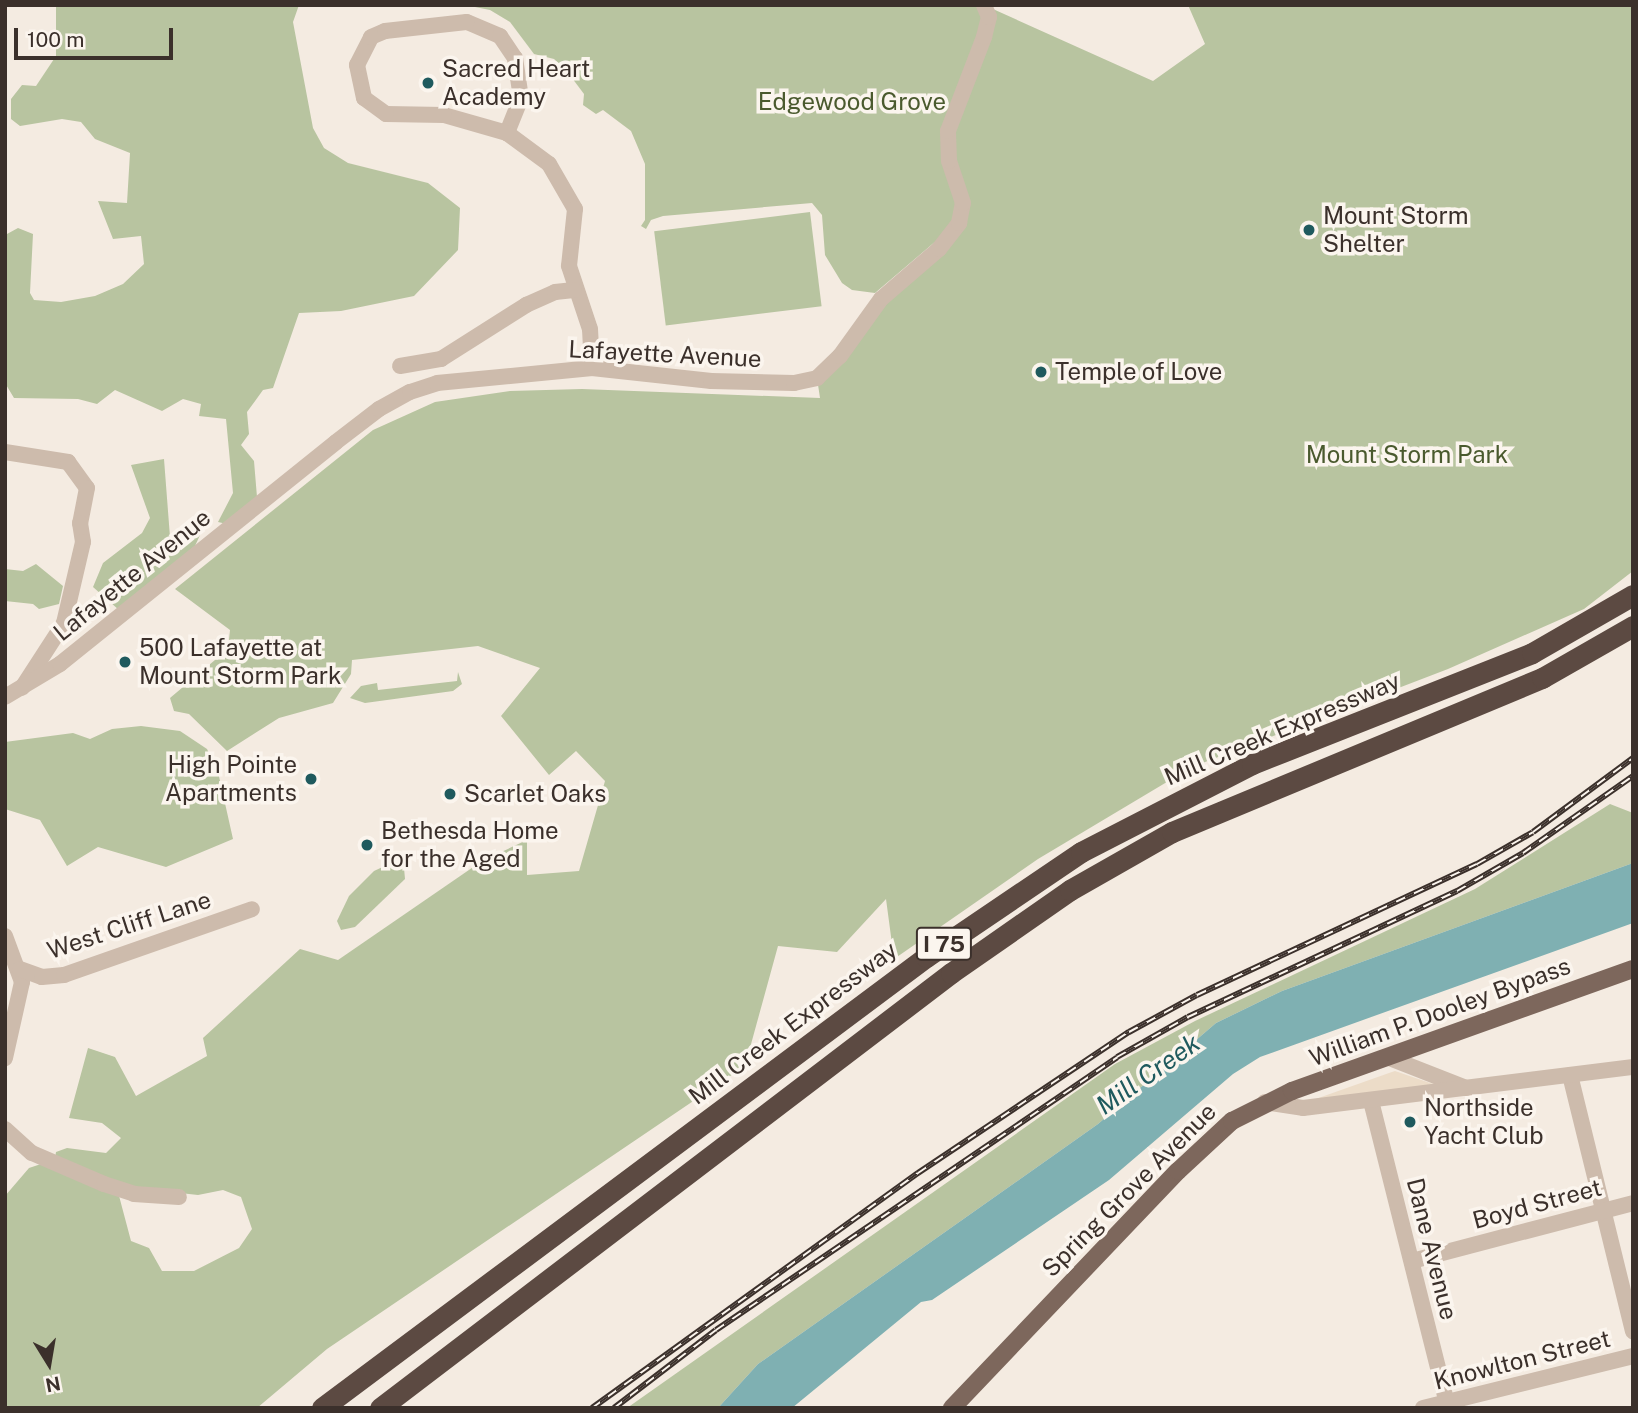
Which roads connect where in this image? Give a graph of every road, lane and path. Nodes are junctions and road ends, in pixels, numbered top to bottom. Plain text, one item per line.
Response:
1 (984, 5) edge
2 (507, 133) junction
3 (574, 290) junction
4 (400, 366) dead end
5 (592, 368) junction
6 (5, 452) edge
7 (1633, 595) edge
8 (1633, 626) edge
9 (22, 688) junction
10 (5, 697) edge
11 (252, 909) dead end
12 (5, 936) edge
13 (1633, 968) edge
14 (20, 969) junction
15 (1387, 1057) junction
16 (5, 1058) edge
17 (1633, 1068) edge
18 (1570, 1075) junction
19 (1466, 1088) junction
20 (1371, 1101) junction
21 (1265, 1102) junction
22 (5, 1129) edge
23 (179, 1197) dead end
24 (1633, 1203) edge
25 (1603, 1210) junction
26 (1412, 1261) junction
27 (1633, 1331) edge
28 (1633, 1356) edge
29 (1447, 1405) edge
30 (322, 1408) edge
31 (380, 1408) edge
32 (952, 1408) edge
33 (1423, 1408) edge

1 - 5 street, Lafayette Avenue
2 - 2 street
2 - 3 street
3 - 4 street
3 - 5 street
5 - 9 street, Lafayette Avenue
6 - 9 street
7 - 30 highway, Mill Creek Expressway / I 75
8 - 31 highway, Mill Creek Expressway / I 75
9 - 10 street, Lafayette Avenue
11 - 14 street, West Cliff Lane
12 - 14 street
13 - 15 main road, William P. Dooley Bypass
14 - 16 street
15 - 19 street
15 - 21 main road, William P. Dooley Bypass
17 - 18 street
18 - 19 street
18 - 25 street
19 - 20 street
20 - 21 street
20 - 26 street, Dane Avenue
21 - 32 main road, Spring Grove Avenue
22 - 23 street
24 - 25 street, Boyd Street
25 - 26 street, Boyd Street
25 - 27 street
26 - 29 street, Dane Avenue
28 - 29 street, Knowlton Street
29 - 33 street, Knowlton Street

